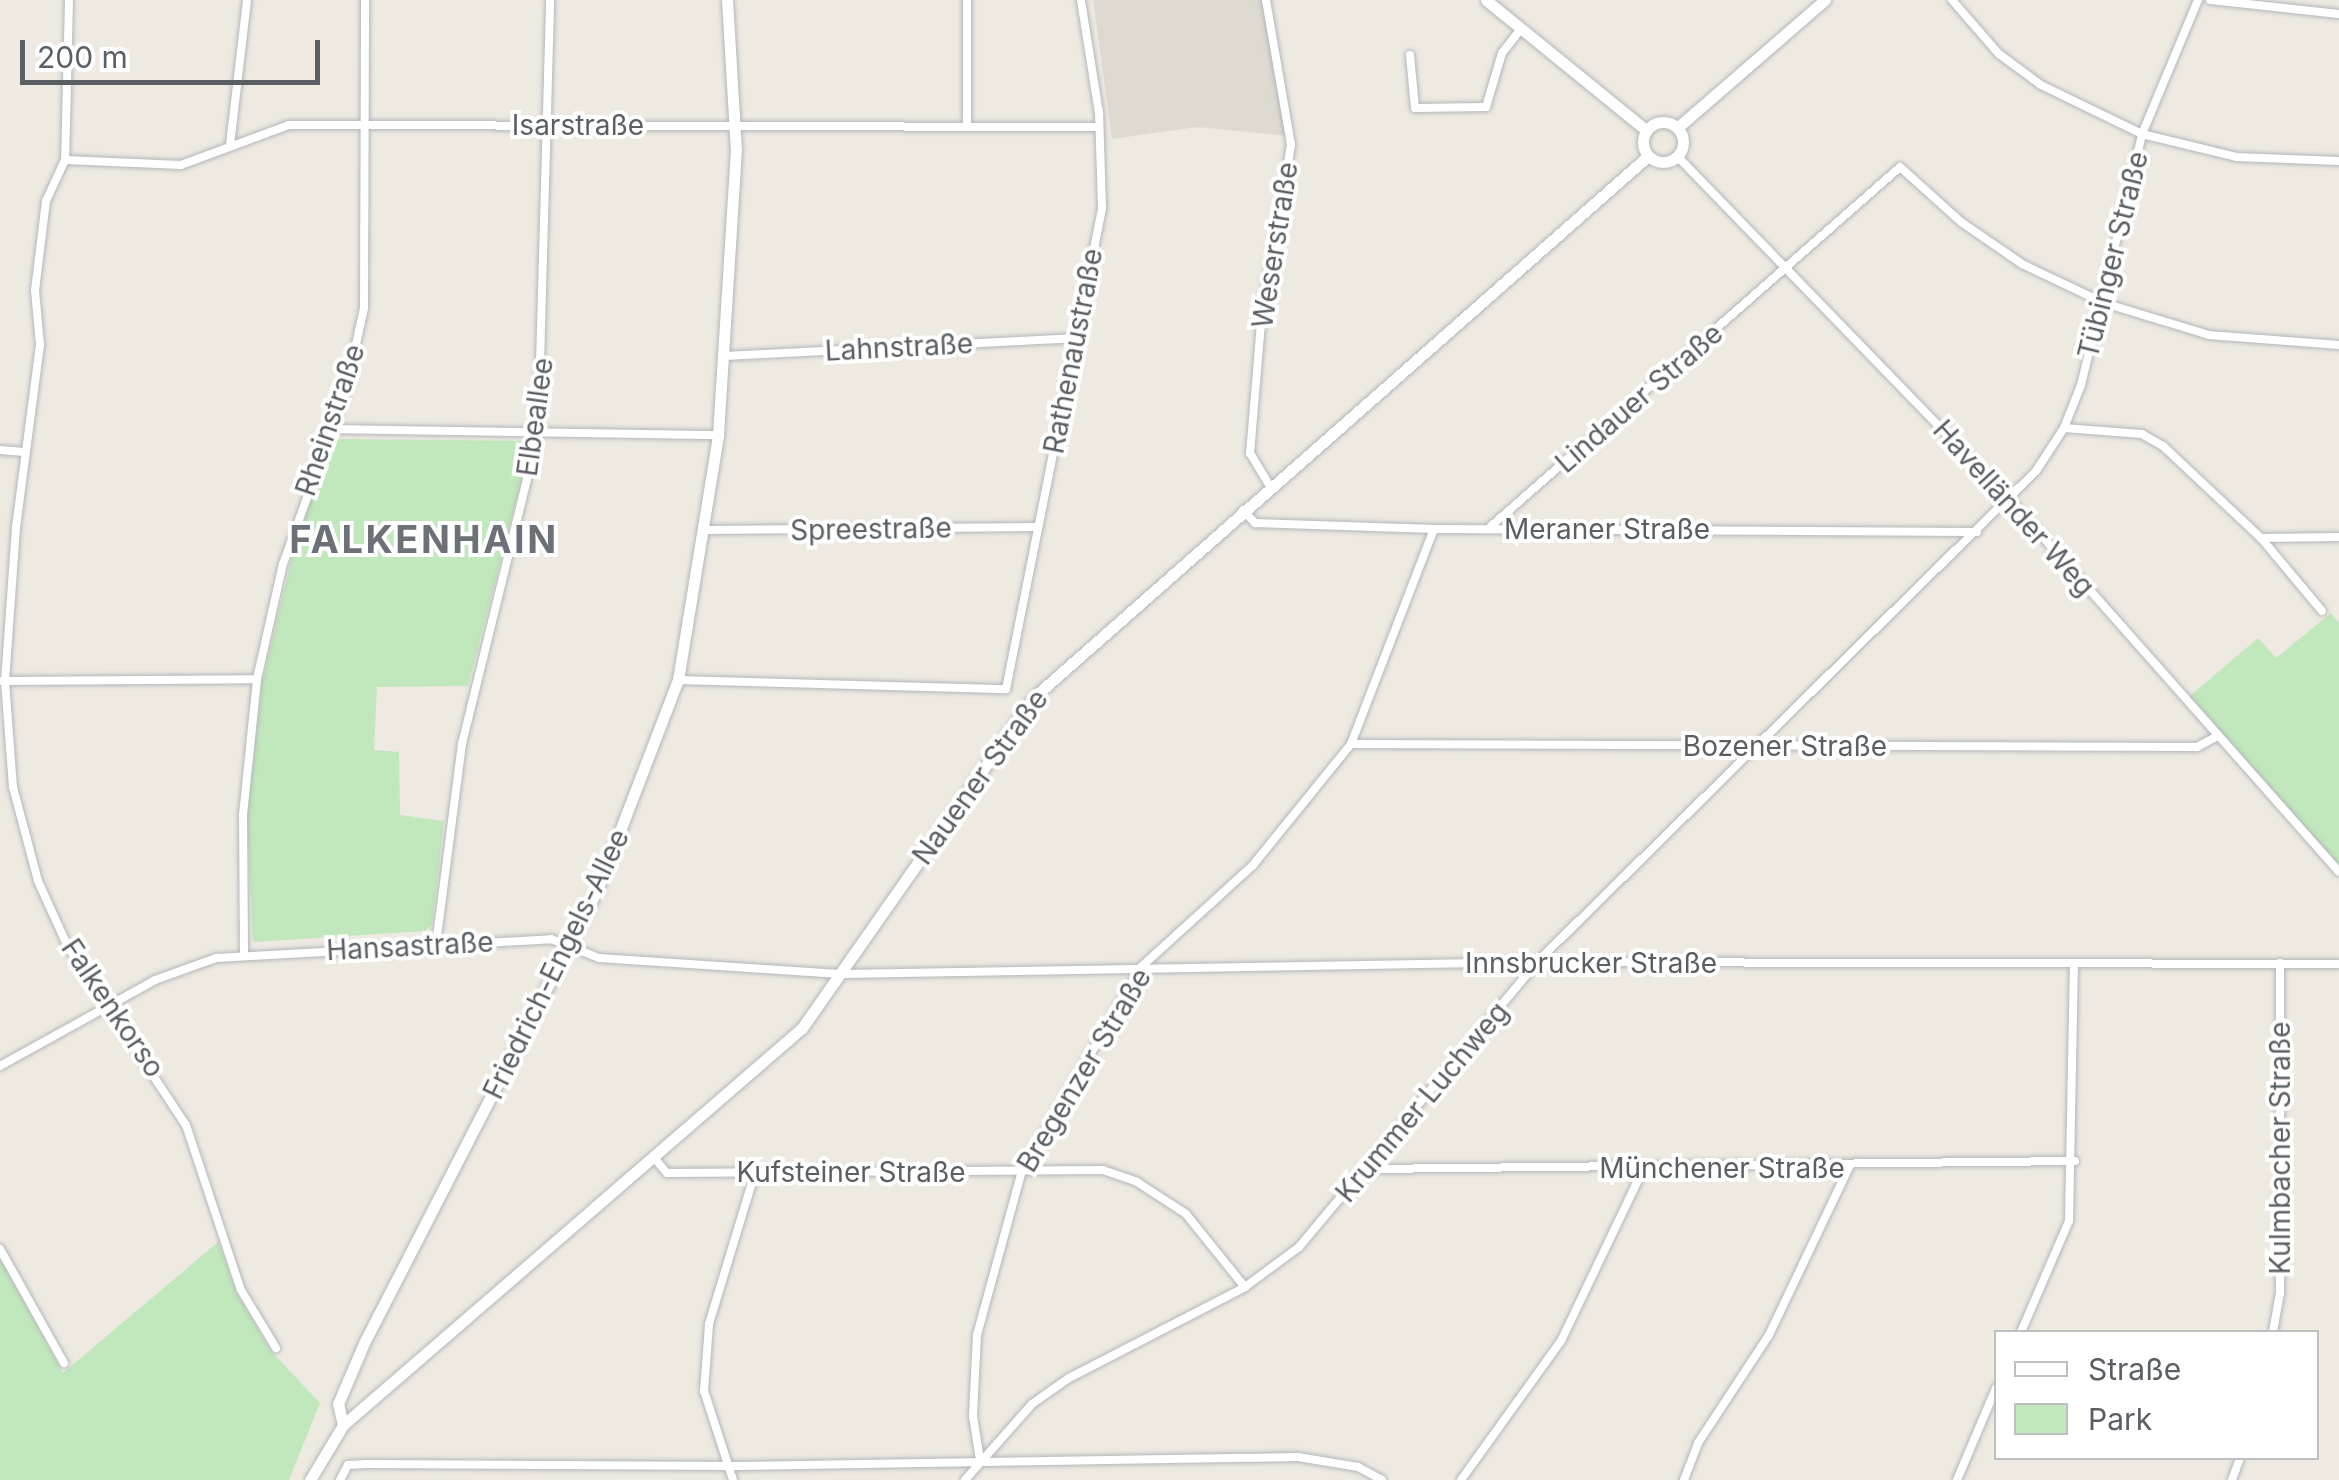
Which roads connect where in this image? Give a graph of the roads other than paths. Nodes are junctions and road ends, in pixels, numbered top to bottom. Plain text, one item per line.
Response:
1 (68, 0) edge
2 (247, 0) edge
3 (366, 0) edge
4 (550, 0) edge
5 (728, 0) edge
6 (967, 0) edge
7 (1081, 0) edge
8 (1266, 0) edge
9 (1486, 0) edge
10 (1824, 0) edge
11 (1952, 0) edge
12 (2198, 0) edge
13 (2210, 0) edge
14 (2339, 14) edge
15 (1518, 31) junction
16 (1410, 55) dead end
17 (365, 124) junction
18 (736, 125) junction
19 (550, 126) junction
20 (967, 126) junction
21 (1098, 127) junction
22 (1677, 128) junction
23 (1646, 130) junction
24 (2142, 134) junction
25 (230, 145) junction
26 (1648, 156) junction
27 (1677, 156) junction
28 (65, 160) junction
29 (2339, 161) edge
30 (1789, 267) junction
31 (2104, 303) junction
32 (1075, 338) junction
33 (2339, 345) edge
34 (724, 356) junction
35 (2064, 428) junction
36 (331, 429) junction
37 (538, 435) junction
38 (718, 436) junction
39 (0, 450) edge
40 (24, 452) junction
41 (1270, 486) junction
42 (2010, 501) junction
43 (1243, 510) junction
44 (1038, 527) junction
45 (1489, 528) junction
46 (1434, 529) junction
47 (704, 530) junction
48 (1977, 532) junction
49 (2339, 536) edge
50 (2262, 538) junction
51 (2322, 611) dead end
52 (257, 679) junction
53 (678, 680) junction
54 (2, 681) edge
55 (2216, 737) junction
56 (1351, 744) junction
57 (1760, 746) junction
58 (2339, 872) edge
59 (436, 944) junction
60 (569, 948) junction
61 (244, 954) junction
62 (1536, 962) junction
63 (2280, 963) junction
64 (2339, 964) edge
65 (2074, 965) junction
66 (1141, 967) junction
67 (843, 974) junction
68 (109, 1006) junction
69 (0, 1066) edge
70 (656, 1160) junction
71 (2075, 1161) junction
72 (1849, 1167) junction
73 (1370, 1168) junction
74 (1644, 1168) junction
75 (1022, 1171) junction
76 (754, 1174) junction
77 (0, 1249) edge
78 (1245, 1287) junction
79 (2022, 1330) edge
80 (2273, 1330) edge
81 (276, 1348) dead end
82 (64, 1363) dead end
83 (1994, 1393) edge
84 (343, 1425) junction
85 (980, 1460) junction
86 (726, 1465) junction
87 (310, 1480) edge
88 (340, 1480) edge
89 (732, 1480) edge
90 (965, 1480) edge
91 (1382, 1480) edge
92 (1461, 1480) edge
93 (1684, 1480) edge
94 (1957, 1480) edge

1 - 28 street, Falkenkorso
2 - 25 street
3 - 17 street, Rheinstraße
4 - 19 street, Elbeallee
5 - 18 main road, Friedrich-Engels-Allee
6 - 20 street
7 - 21 street, Rathenaustraße
8 - 41 street, Weserstraße
9 - 15 main road
10 - 22 main road
11 - 24 street
12 - 24 street, Tübinger Straße
13 - 14 street
15 - 16 street
15 - 23 main road
17 - 19 street, Isarstraße
17 - 25 street, Isarstraße
17 - 36 street, Rheinstraße
18 - 19 street, Isarstraße
18 - 20 street, Isarstraße
18 - 34 main road, Friedrich-Engels-Allee
19 - 37 street, Elbeallee
20 - 21 street, Isarstraße
21 - 32 street, Rathenaustraße
22 - 23 main road
22 - 27 main road
23 - 26 main road
24 - 29 street
24 - 31 street, Tübinger Straße
25 - 28 street, Isarstraße
26 - 27 main road
26 - 41 main road, Nauener Straße
27 - 30 street, Havelländer Weg
28 - 40 street, Falkenkorso
30 - 31 street, Lindauer Straße
30 - 42 street, Havelländer Weg
30 - 45 street, Lindauer Straße
31 - 33 street
31 - 35 street, Tübinger Straße
32 - 34 street, Lahnstraße
32 - 44 street, Rathenaustraße
34 - 38 main road, Friedrich-Engels-Allee
35 - 42 street, Tübinger Straße
35 - 50 street
36 - 37 street
36 - 52 street, Rheinstraße
37 - 38 street
37 - 59 street, Elbeallee
38 - 47 main road, Friedrich-Engels-Allee
39 - 40 street
40 - 54 street, Falkenkorso
41 - 43 main road, Nauener Straße
42 - 48 street, Krummer Luchweg
42 - 55 street, Havelländer Weg
43 - 46 street, Meraner Straße
43 - 67 main road, Nauener Straße
44 - 47 street, Spreestraße
44 - 53 street, Rathenaustraße
45 - 46 street, Meraner Straße
45 - 48 street, Meraner Straße
46 - 56 street, Bregenzer Straße
47 - 53 main road, Friedrich-Engels-Allee
48 - 57 street, Krummer Luchweg
49 - 50 street
50 - 51 street
52 - 54 street
52 - 61 street, Rheinstraße
53 - 60 main road, Friedrich-Engels-Allee
54 - 68 street, Falkenkorso
55 - 57 street, Bozener Straße
55 - 58 street, Havelländer Weg
56 - 57 street, Bozener Straße
56 - 66 street, Bregenzer Straße
57 - 62 street, Krummer Luchweg
59 - 60 street, Hansastraße
59 - 61 street, Hansastraße
60 - 67 street, Hansastraße
60 - 84 main road, Friedrich-Engels-Allee
61 - 68 street, Hansastraße
62 - 65 street, Innsbrucker Straße
62 - 66 street, Innsbrucker Straße
62 - 73 street, Krummer Luchweg
63 - 64 street, Innsbrucker Straße
63 - 65 street, Innsbrucker Straße
63 - 80 street, Kulmbacher Straße
65 - 71 street
66 - 67 street, Innsbrucker Straße
66 - 75 street, Bregenzer Straße
67 - 70 main road, Nauener Straße
68 - 69 street, Hansastraße
68 - 81 street, Falkenkorso
70 - 76 street, Kufsteiner Straße
70 - 84 main road, Nauener Straße
71 - 72 street, Münchener Straße
71 - 79 street
72 - 74 street, Münchener Straße
72 - 93 street
73 - 74 street, Münchener Straße
73 - 78 street, Krummer Luchweg
74 - 92 street
75 - 76 street, Kufsteiner Straße
75 - 78 street, Kufsteiner Straße
75 - 85 street, Bregenzer Straße
76 - 86 street
77 - 82 street
78 - 85 street, Krummer Luchweg
83 - 94 street
84 - 87 main road
85 - 86 street
85 - 90 street, Krummer Luchweg
85 - 91 street
86 - 88 street
86 - 89 street

